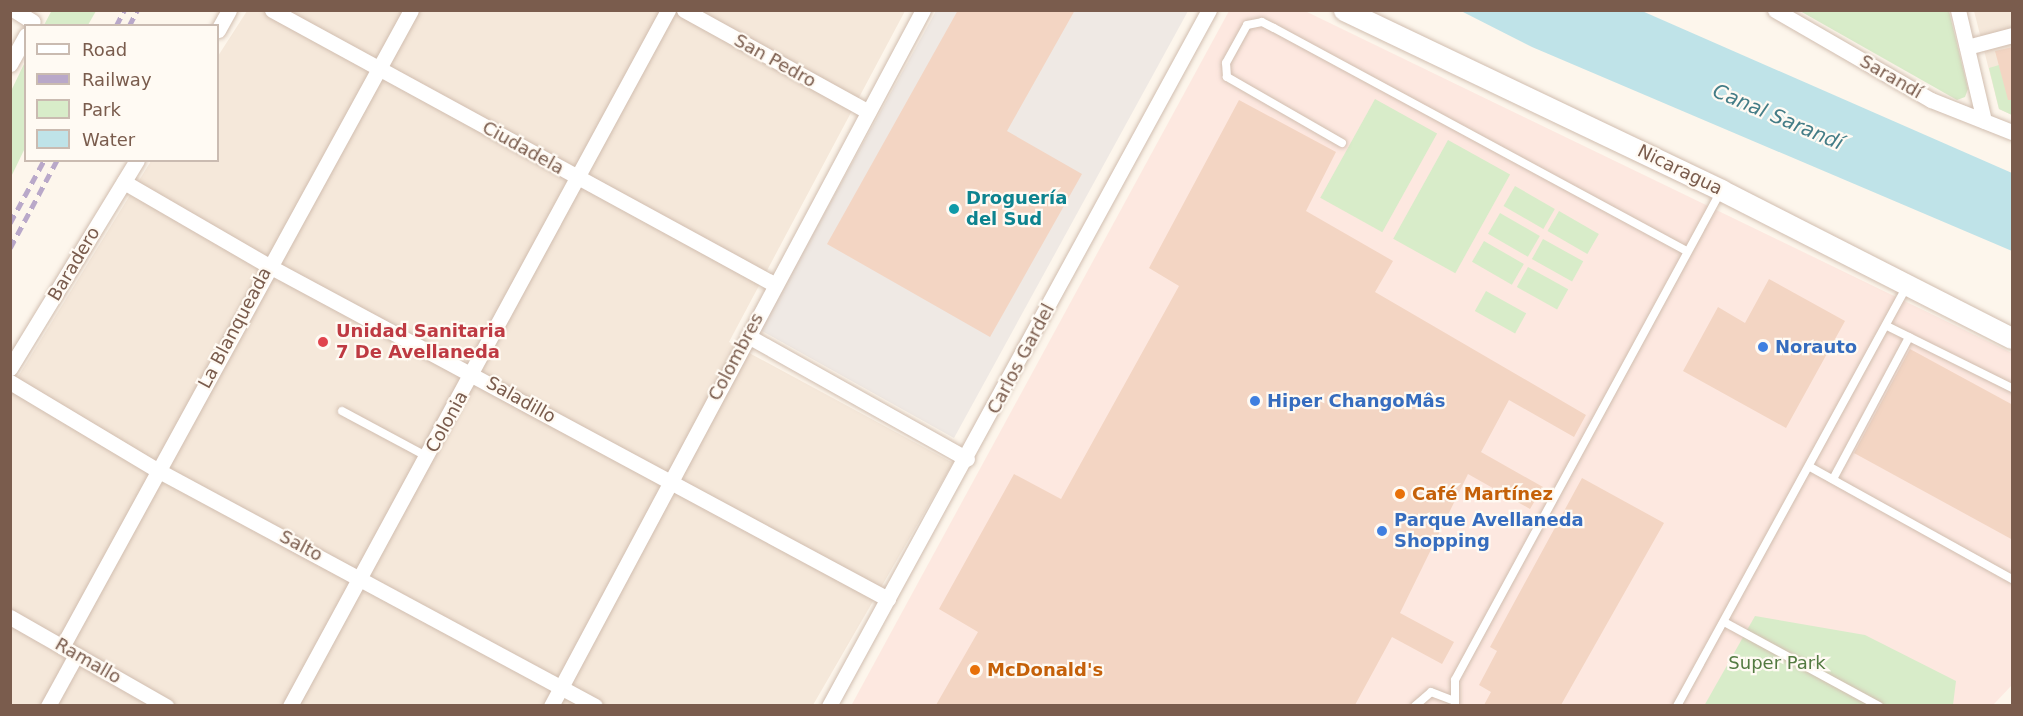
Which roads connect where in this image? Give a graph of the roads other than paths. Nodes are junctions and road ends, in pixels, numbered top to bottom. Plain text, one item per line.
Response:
1 (14, 10) edge
2 (229, 10) edge
3 (272, 10) edge
4 (411, 10) edge
5 (668, 10) edge
6 (684, 10) edge
7 (923, 10) edge
8 (1209, 10) edge
9 (1344, 10) edge
10 (1775, 10) edge
11 (1958, 10) edge
12 (32, 23) edge
13 (219, 28) edge
14 (2013, 35) edge
15 (24, 38) edge
16 (1967, 47) junction
17 (10, 64) edge
18 (378, 69) junction
19 (867, 111) junction
20 (1984, 120) junction
21 (2013, 132) edge
22 (1342, 143) dead end
23 (136, 162) edge
24 (578, 178) junction
25 (124, 182) junction
26 (1721, 190) junction
27 (1686, 251) junction
28 (269, 266) junction
29 (774, 284) junction
30 (1908, 285) junction
31 (1887, 326) junction
32 (748, 336) junction
33 (1910, 337) junction
34 (2013, 338) edge
35 (10, 368) edge
36 (474, 374) junction
37 (10, 382) edge
38 (2013, 388) edge
39 (342, 411) dead end
40 (428, 457) junction
41 (967, 459) junction
42 (1810, 466) junction
43 (159, 471) junction
44 (1833, 479) junction
45 (670, 481) junction
46 (360, 578) junction
47 (2013, 579) edge
48 (888, 599) junction
49 (10, 617) edge
50 (1724, 622) junction
51 (62, 646) junction
52 (76, 655) junction
53 (1453, 685) junction
54 (561, 687) junction
55 (1438, 691) junction
56 (1454, 703) edge
57 (48, 705) edge
58 (165, 705) edge
59 (290, 705) edge
60 (551, 705) edge
61 (595, 705) edge
62 (829, 705) edge
63 (1415, 705) edge
64 (1677, 705) edge
65 (1878, 705) edge

1 - 12 street
2 - 13 street
3 - 18 street, Ciudadela
4 - 18 street, La Blanqueada
5 - 24 street, Colonia
6 - 19 street, San Pedro
7 - 19 street, Colombres
8 - 41 street, Carlos Gardel
9 - 26 main road, Nicaragua
10 - 20 street, Sarandí
11 - 16 street
14 - 16 street
15 - 17 street
16 - 20 street
18 - 24 street, Ciudadela
18 - 28 street, La Blanqueada
19 - 29 street, Colombres
20 - 21 street, Sarandí
22 - 27 lane
23 - 25 street, Baradero
24 - 29 street, Ciudadela
24 - 36 street, Colonia
25 - 28 street, Saladillo
25 - 35 street, Baradero
26 - 27 lane
26 - 30 main road, Nicaragua
27 - 53 lane
28 - 36 street, Saladillo
28 - 43 street, La Blanqueada
29 - 32 street, Colombres
30 - 31 lane
30 - 34 main road, Nicaragua
31 - 33 lane
31 - 42 lane
32 - 41 street
32 - 45 street, Colombres
33 - 38 lane
33 - 44 lane
36 - 40 street, Colonia
36 - 45 street, Saladillo
37 - 43 street, Salto
39 - 40 lane
40 - 46 street, Colonia
41 - 48 street, Carlos Gardel
42 - 44 lane
42 - 50 lane
43 - 46 street, Salto
43 - 51 street, La Blanqueada
44 - 47 lane
45 - 48 street, Saladillo
45 - 54 street, Colombres
46 - 54 street, Salto
46 - 59 street, Colonia
48 - 62 street, Carlos Gardel
49 - 51 street, Ramallo
50 - 64 lane
50 - 65 lane
51 - 52 street, Ramallo
52 - 57 street
52 - 58 street, Ramallo
53 - 55 lane
53 - 56 lane
54 - 60 street, Colombres
54 - 61 street, Salto
55 - 56 lane
55 - 63 lane

